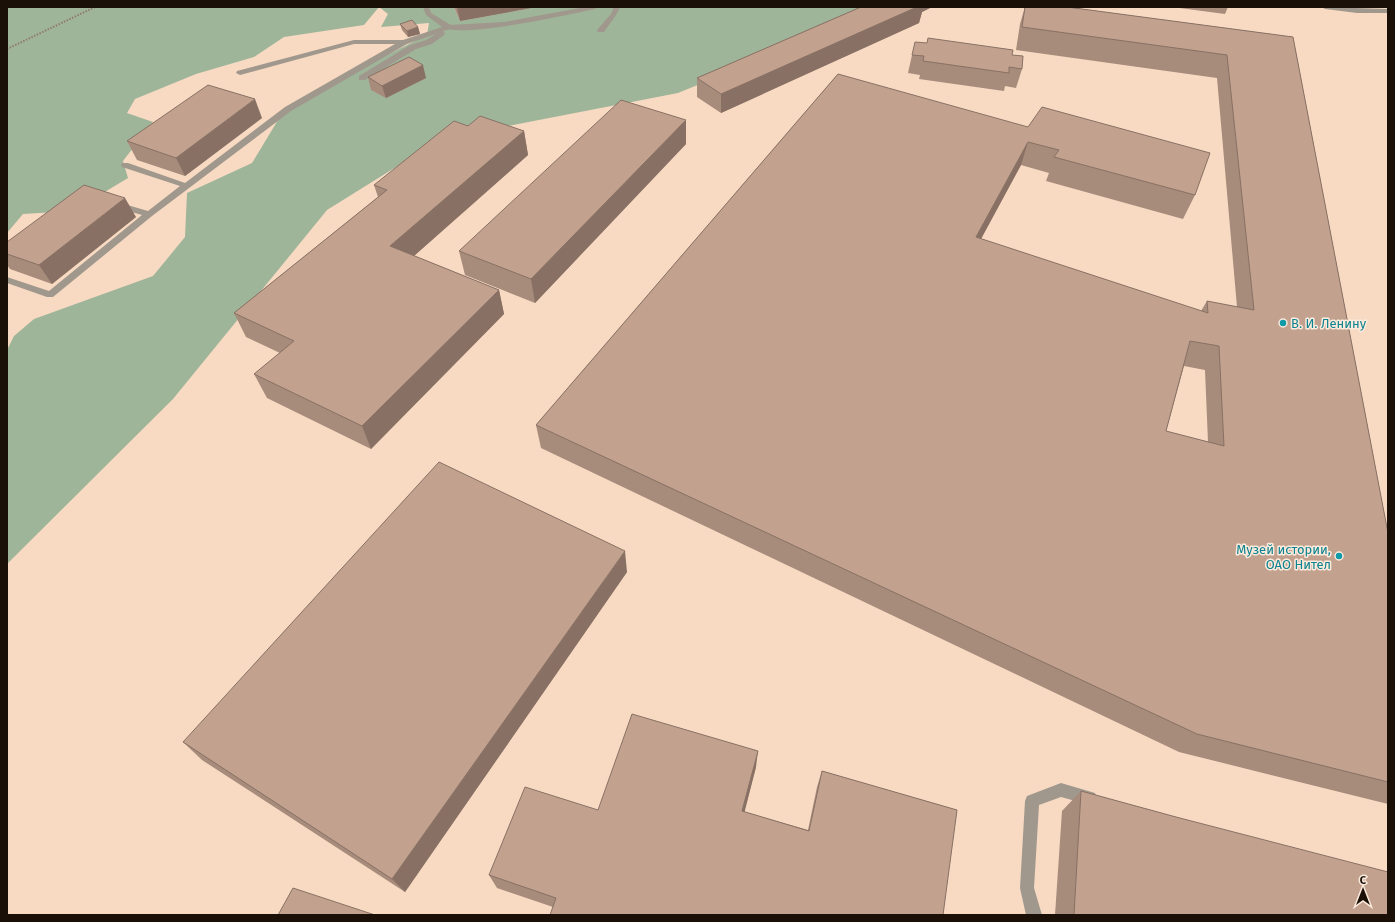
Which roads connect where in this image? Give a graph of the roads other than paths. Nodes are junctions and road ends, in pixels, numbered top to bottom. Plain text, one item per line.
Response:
1 (426, 7) edge
2 (595, 7) edge
3 (617, 7) edge
4 (1325, 7) edge
5 (1356, 9) edge
6 (1388, 11) edge
7 (448, 28) junction
8 (601, 30) dead end
9 (404, 42) junction
10 (240, 73) dead end
11 (362, 78) dead end
12 (125, 165) dead end
13 (187, 186) junction
14 (108, 202) edge
15 (149, 214) junction
16 (7, 280) edge
17 (1107, 802) edge
18 (1034, 915) edge

1 - 7 street
2 - 7 street
3 - 8 street
4 - 5 street
5 - 6 street
7 - 9 street
7 - 11 street
9 - 10 street
9 - 13 street
12 - 13 street
13 - 15 street
14 - 15 street
15 - 16 street
17 - 18 street

